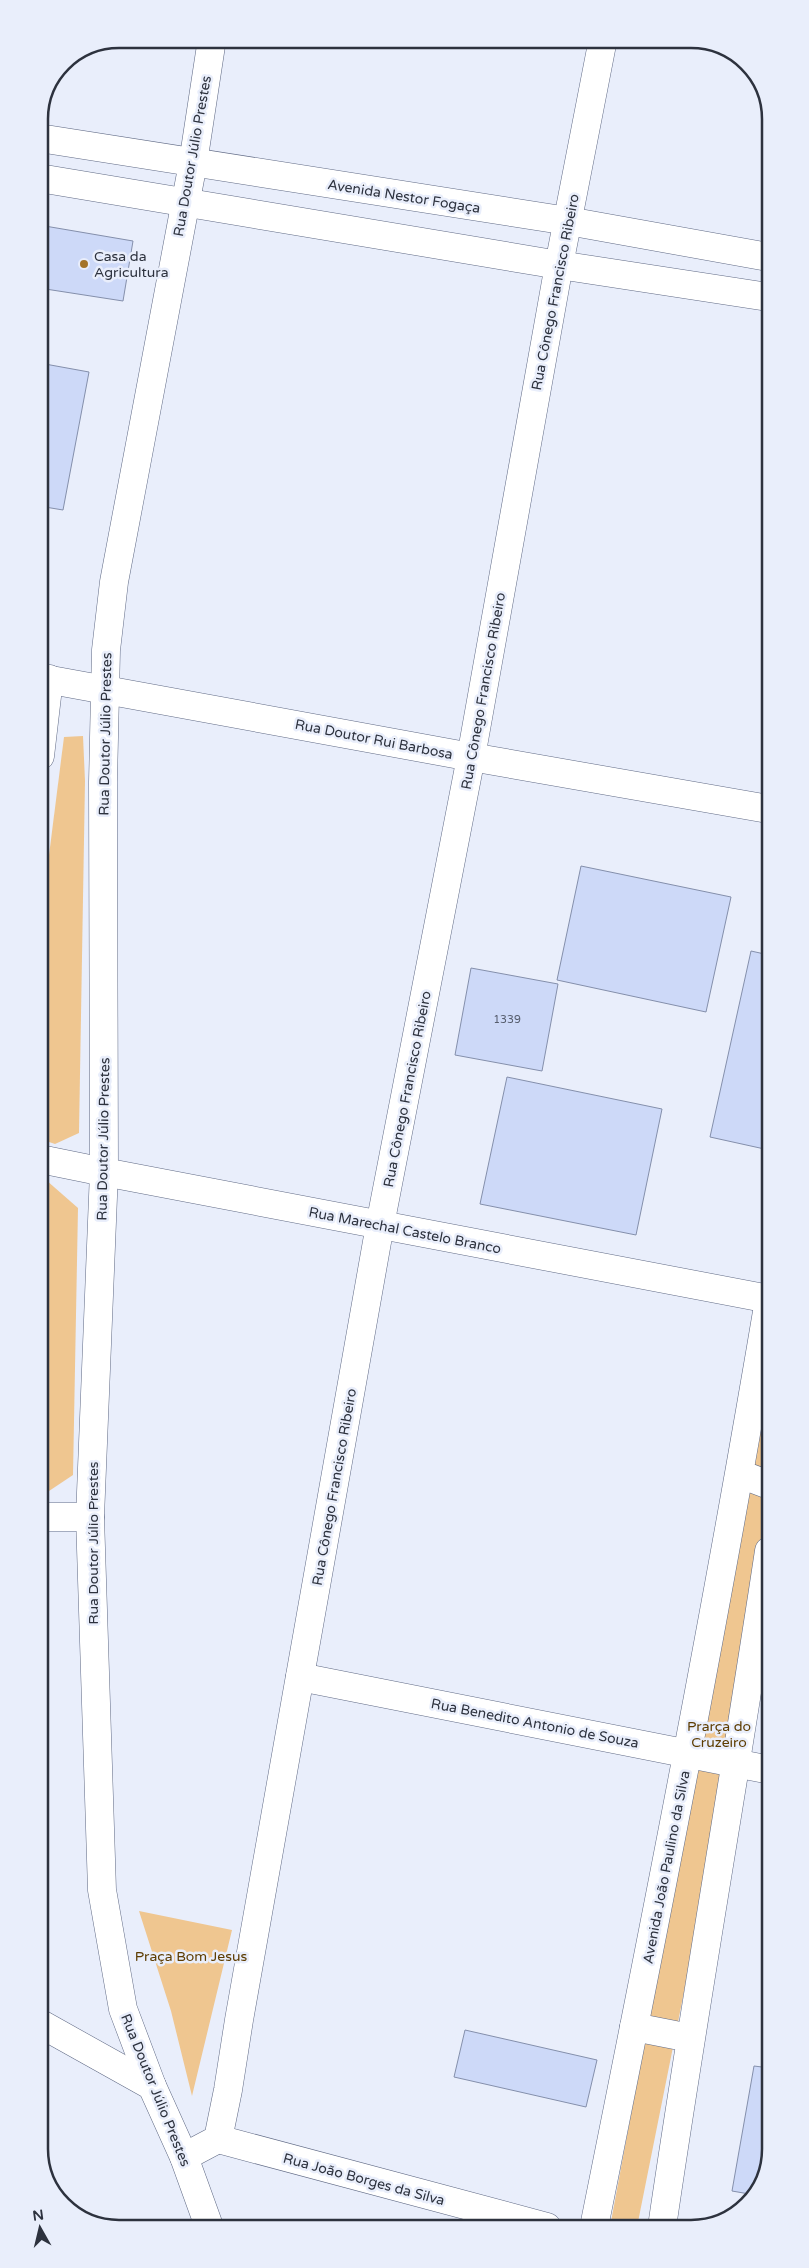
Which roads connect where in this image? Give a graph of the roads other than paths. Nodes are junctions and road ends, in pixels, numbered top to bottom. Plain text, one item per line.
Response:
1 (211, 48) edge
2 (601, 48) edge
3 (48, 139) edge
4 (193, 163) junction
5 (48, 179) edge
6 (185, 201) junction
7 (568, 221) junction
8 (762, 256) edge
9 (559, 265) junction
10 (762, 296) edge
11 (48, 679) edge
12 (106, 689) junction
13 (471, 757) junction
14 (762, 808) edge
15 (48, 1161) edge
16 (104, 1172) junction
17 (380, 1225) junction
18 (762, 1298) edge
19 (762, 1341) edge
20 (740, 1474) junction
21 (762, 1482) edge
22 (48, 1517) edge
23 (90, 1517) junction
24 (762, 1597) edge
25 (300, 1677) junction
26 (689, 1754) junction
27 (737, 1763) junction
28 (762, 1768) edge
29 (48, 2028) edge
30 (634, 2028) junction
31 (690, 2038) junction
32 (152, 2086) junction
33 (218, 2139) junction
34 (184, 2157) junction
35 (207, 2220) edge
36 (522, 2220) edge
37 (595, 2220) edge
38 (663, 2220) edge

1 - 4 main road, Rua Doutor Júlio Prestes
2 - 7 main road, Rua Cônego Francisco Ribeiro
3 - 4 main road, Avenida Nestor Fogaça
4 - 6 main road, Rua Doutor Júlio Prestes
4 - 7 main road, Avenida Nestor Fogaça
5 - 6 main road
6 - 9 main road
6 - 12 main road, Rua Doutor Júlio Prestes
7 - 8 main road, Avenida Nestor Fogaça
7 - 9 main road, Rua Cônego Francisco Ribeiro
9 - 10 main road
9 - 13 main road, Rua Cônego Francisco Ribeiro
11 - 12 main road, Rua Doutor Rui Barbosa
12 - 13 main road, Rua Doutor Rui Barbosa
12 - 16 main road, Rua Doutor Júlio Prestes
13 - 14 main road, Rua Doutor Rui Barbosa
13 - 17 main road, Rua Cônego Francisco Ribeiro
15 - 16 main road, Rua Marechal Castelo Branco
16 - 17 main road, Rua Marechal Castelo Branco
16 - 23 main road, Rua Doutor Júlio Prestes
17 - 18 main road, Rua Marechal Castelo Branco
17 - 25 main road, Rua Cônego Francisco Ribeiro
19 - 20 main road, Avenida João Paulino da Silva
20 - 21 main road
20 - 26 main road, Avenida João Paulino da Silva
22 - 23 main road
23 - 32 main road, Rua Doutor Júlio Prestes
24 - 27 main road
25 - 26 main road, Rua Benedito Antonio de Souza
25 - 33 main road, Rua Cônego Francisco Ribeiro
26 - 27 main road, Rua Benedito Antonio de Souza
26 - 30 main road, Avenida João Paulino da Silva
27 - 28 main road, Rua Benedito Antonio de Souza
27 - 31 main road
29 - 32 main road
30 - 31 main road
30 - 37 main road, Avenida João Paulino da Silva
31 - 38 main road
32 - 34 main road, Rua Doutor Júlio Prestes
33 - 34 main road
33 - 36 main road, Rua João Borges da Silva
34 - 35 main road, Rua Doutor Júlio Prestes

